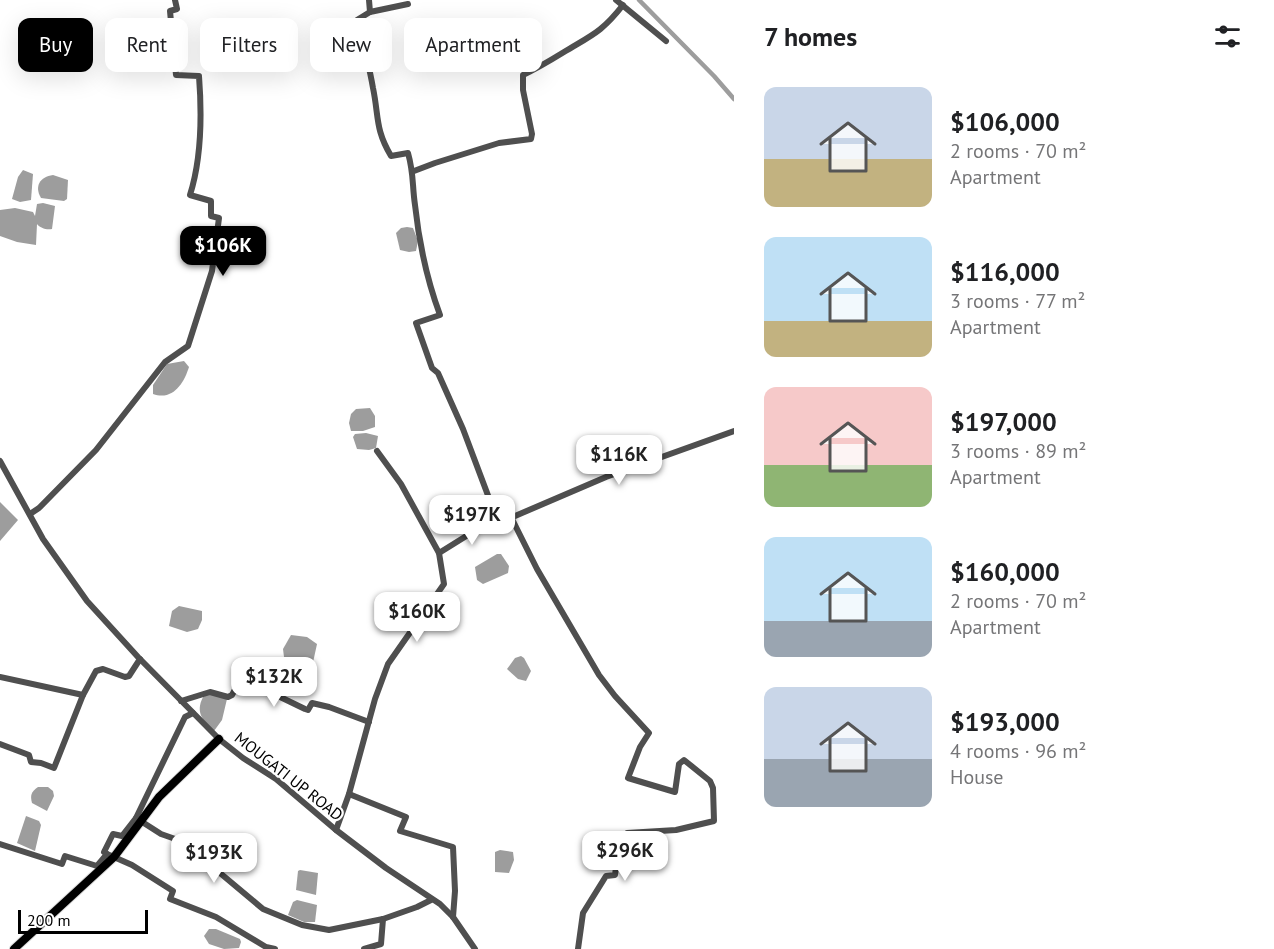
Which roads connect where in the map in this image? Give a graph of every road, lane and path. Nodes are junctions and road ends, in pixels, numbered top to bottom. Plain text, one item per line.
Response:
1 (175, 0) edge
2 (369, 0) edge
3 (616, 0) edge
4 (408, 4) dead end
5 (622, 5) junction
6 (370, 12) junction
7 (666, 41) dead end
8 (414, 171) junction
9 (734, 431) edge
10 (377, 451) dead end
11 (0, 461) edge
12 (30, 514) junction
13 (511, 517) junction
14 (498, 522) junction
15 (439, 553) junction
16 (140, 659) junction
17 (0, 677) edge
18 (83, 695) junction
19 (181, 701) junction
20 (193, 713) junction
21 (369, 722) junction
22 (219, 740) junction
23 (0, 744) edge
24 (349, 794) junction
25 (139, 820) junction
26 (336, 830) junction
27 (0, 844) edge
28 (110, 855) junction
29 (431, 900) junction
30 (453, 917) junction
31 (383, 919) junction
32 (14, 949) edge
33 (275, 949) edge
34 (364, 949) edge
35 (475, 949) edge
36 (578, 949) edge

1 - 12 street
2 - 6 street
3 - 5 street
4 - 6 street
5 - 7 street
5 - 8 street
6 - 8 street
8 - 14 street
9 - 13 street
10 - 15 street
11 - 12 street, MOUGATI UP ROAD
12 - 16 street, MOUGATI UP ROAD
13 - 14 street
13 - 36 street
14 - 15 street
15 - 21 street
16 - 18 street
16 - 19 street, MOUGATI UP ROAD
17 - 18 street
18 - 23 street
19 - 20 street, MOUGATI UP ROAD
19 - 21 street
20 - 22 street, MOUGATI UP ROAD
20 - 25 street
21 - 24 street
22 - 25 main road
22 - 26 street, MOUGATI UP ROAD
24 - 26 street
24 - 30 street
25 - 28 main road
25 - 28 street
25 - 31 street
26 - 29 street, MOUGATI UP ROAD
27 - 28 street
28 - 32 main road
28 - 33 street
29 - 30 street, MOUGATI UP ROAD
29 - 31 street
30 - 35 street, MOUGATI UP ROAD
31 - 34 street

